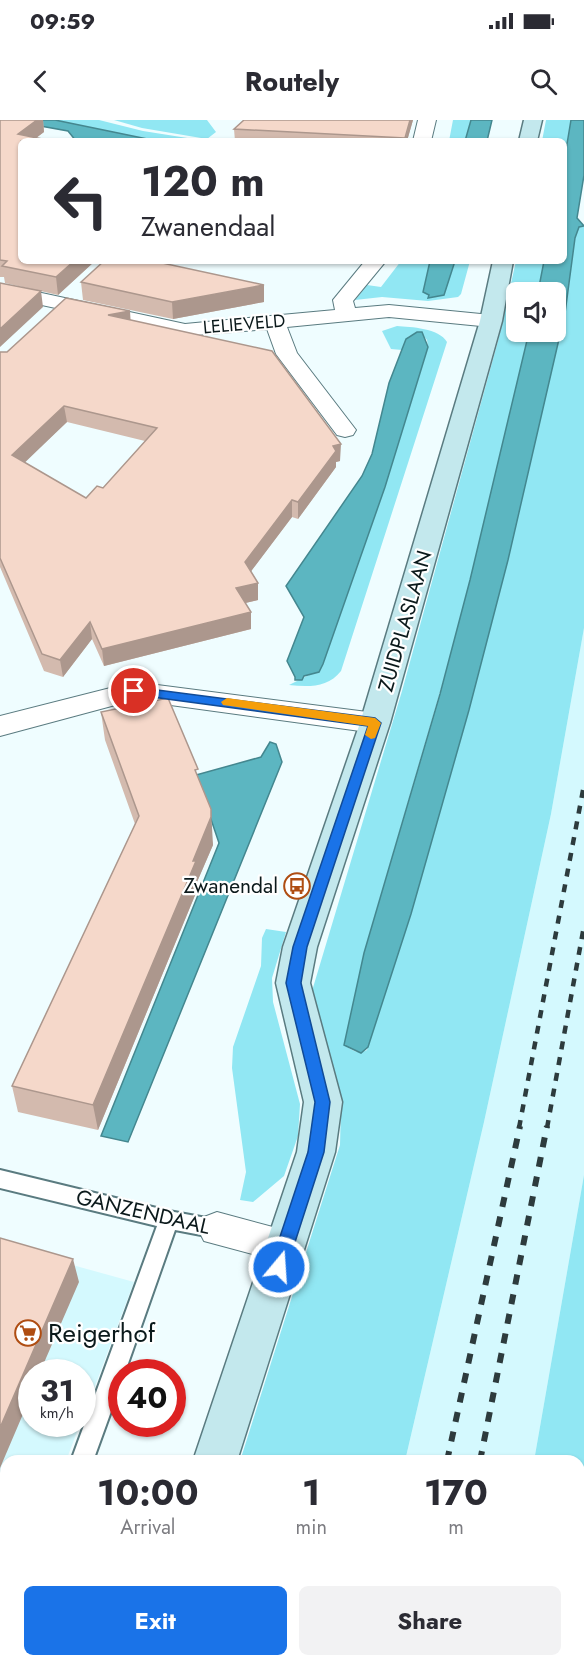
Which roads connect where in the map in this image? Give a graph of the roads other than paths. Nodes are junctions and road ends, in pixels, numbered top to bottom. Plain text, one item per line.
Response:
1 (427, 120) edge
2 (533, 120) edge
3 (423, 138) edge
4 (529, 138) edge
5 (373, 264) edge
6 (502, 264) edge
7 (79, 289) edge
8 (0, 290) edge
9 (63, 304) junction
10 (346, 313) junction
11 (47, 318) edge
12 (274, 321) junction
13 (491, 321) junction
14 (345, 430) dead end
15 (1, 722) edge
16 (375, 723) junction
17 (0, 1179) edge
18 (169, 1220) junction
19 (217, 1229) joint
20 (286, 1246) junction
21 (84, 1455) edge
22 (217, 1455) edge

1 - 3 street
2 - 4 street
5 - 10 street
6 - 13 street, ZUIDPLASLAAN
7 - 9 street
8 - 9 street, LELIEVELD
9 - 11 street
9 - 12 street, LELIEVELD
10 - 12 street, LELIEVELD
10 - 13 street, LELIEVELD
12 - 14 street
13 - 16 street, ZUIDPLASLAAN
15 - 16 street
16 - 20 street, ZUIDPLASLAAN
17 - 18 lane, GANZENDAAL
18 - 19 lane, GANZENDAAL
18 - 21 lane
19 - 20 street, GANZENDAAL
20 - 22 street, ZUIDPLASLAAN

